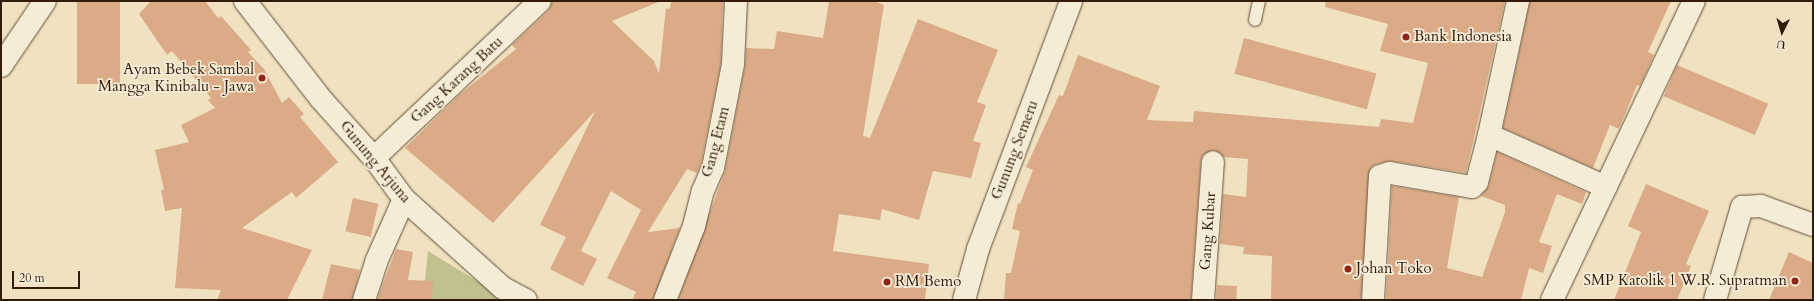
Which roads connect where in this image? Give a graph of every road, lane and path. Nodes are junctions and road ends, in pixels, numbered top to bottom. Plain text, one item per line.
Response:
1 (45, 1) edge
2 (245, 1) edge
3 (540, 1) edge
4 (736, 1) edge
5 (1071, 1) edge
6 (1259, 1) edge
7 (1518, 1) edge
8 (1694, 1) edge
9 (1255, 20) dead end
10 (1, 66) edge
11 (1490, 135) junction
12 (374, 158) junction
13 (1213, 162) dead end
14 (1606, 187) junction
15 (404, 199) junction
16 (1813, 225) edge
17 (364, 300) edge
18 (526, 300) edge
19 (665, 300) edge
20 (964, 300) edge
21 (1203, 300) edge
22 (1373, 300) edge
23 (1552, 300) edge
24 (1715, 300) edge

1 - 10 street
2 - 12 street, Gunung Arjuna
3 - 12 street, Gang Karang Batu
4 - 19 street, Gang Etam
5 - 20 street, Gunung Semeru
6 - 9 lane
7 - 11 street
8 - 14 street
11 - 14 street
11 - 22 street
12 - 15 street, Gunung Arjuna
13 - 21 street, Gang Kubar
14 - 23 street
15 - 17 street
15 - 18 street, Gunung Arjuna
16 - 24 street

